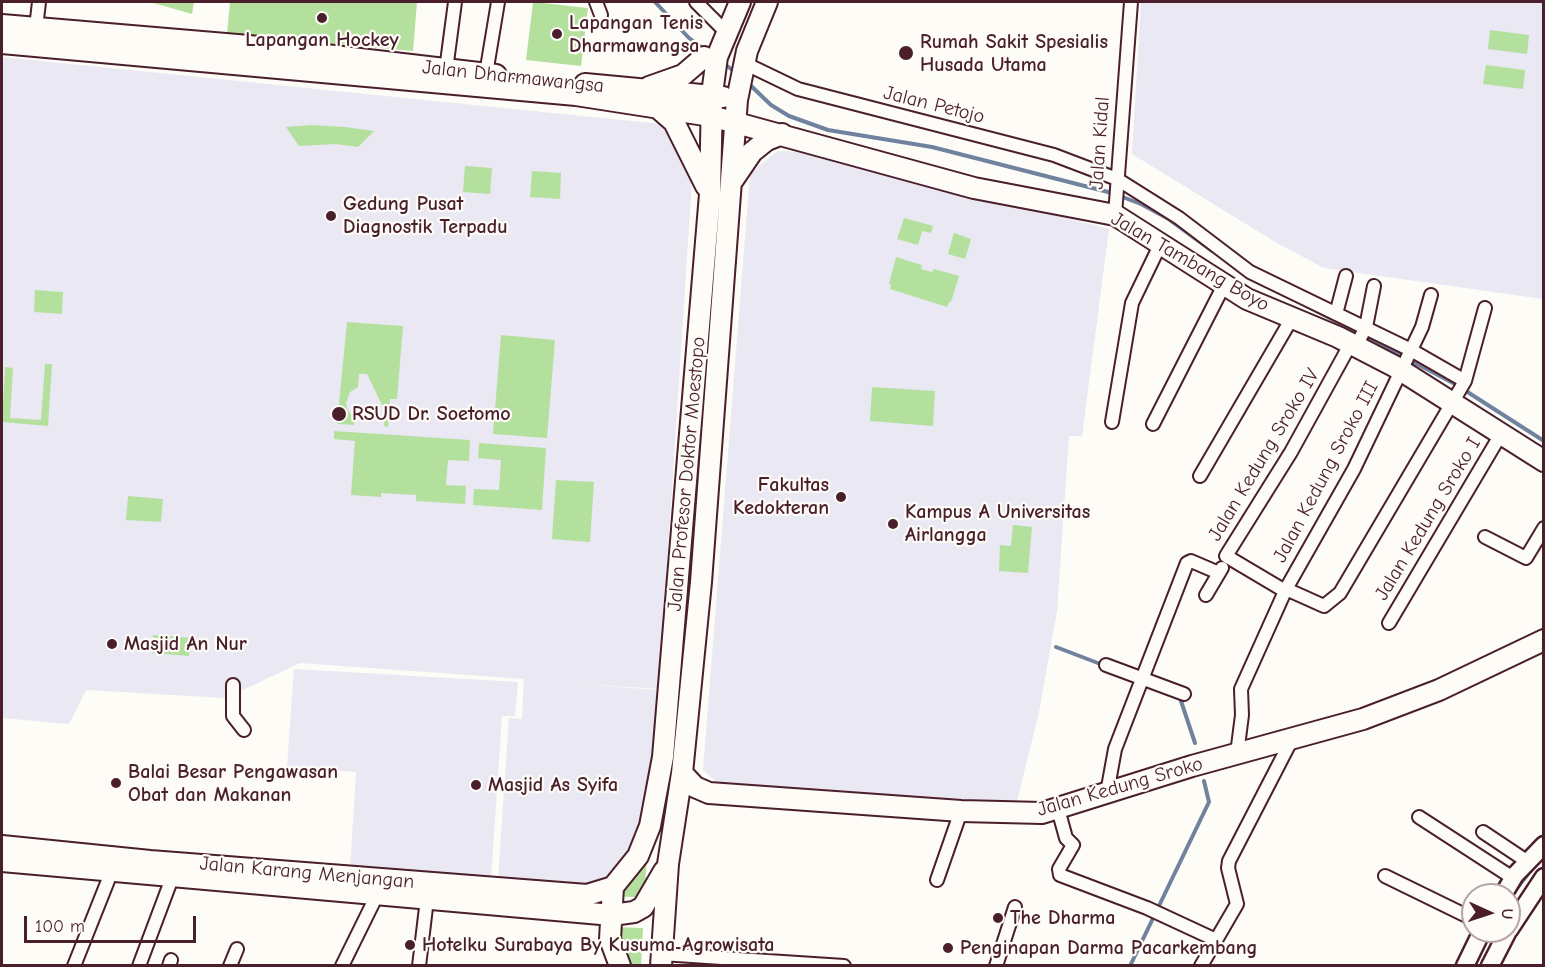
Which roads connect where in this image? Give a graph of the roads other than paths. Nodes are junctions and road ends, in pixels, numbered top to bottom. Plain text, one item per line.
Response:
1 (39, 2) edge
2 (455, 2) edge
3 (498, 2) edge
4 (596, 2) edge
5 (696, 2) edge
6 (740, 2) edge
7 (767, 2) edge
8 (1131, 2) edge
9 (602, 15) dead end
10 (2, 25) edge
11 (36, 28) junction
12 (80, 41) junction
13 (2, 43) edge
14 (717, 51) junction
15 (248, 55) junction
16 (446, 70) junction
17 (486, 74) junction
18 (738, 80) junction
19 (640, 90) junction
20 (712, 94) junction
21 (658, 109) junction
22 (711, 116) junction
23 (735, 122) junction
24 (782, 134) junction
25 (1117, 182) junction
26 (732, 183) junction
27 (710, 194) junction
28 (1115, 209) junction
29 (1161, 243) junction
30 (1346, 276) dead end
31 (1224, 285) junction
32 (1374, 286) dead end
33 (1431, 295) dead end
34 (1485, 308) dead end
35 (1336, 314) junction
36 (1292, 318) junction
37 (1359, 338) junction
38 (1410, 351) junction
39 (1402, 368) junction
40 (1464, 383) junction
41 (1454, 400) junction
42 (1112, 422) dead end
43 (1153, 424) dead end
44 (1501, 434) junction
45 (1544, 461) edge
46 (1200, 476) dead end
47 (1544, 528) edge
48 (1485, 537) dead end
49 (1227, 559) junction
50 (1219, 573) junction
51 (1286, 590) junction
52 (1206, 595) dead end
53 (1389, 623) dead end
54 (1544, 640) edge
55 (1106, 665) dead end
56 (1141, 680) junction
57 (233, 685) dead end
58 (1184, 694) dead end
59 (244, 730) dead end
60 (1292, 739) junction
61 (1237, 754) junction
62 (682, 773) junction
63 (1107, 793) junction
64 (1058, 809) junction
65 (961, 811) junction
66 (1419, 817) dead end
67 (1483, 832) dead end
68 (1544, 845) edge
69 (2, 846) edge
70 (70, 860) junction
71 (2, 861) edge
72 (1528, 862) junction
73 (668, 864) junction
74 (111, 873) junction
75 (1385, 876) dead end
76 (1544, 877) edge
77 (172, 878) junction
78 (1513, 878) junction
79 (937, 880) dead end
80 (1510, 883) edge
81 (613, 887) junction
82 (377, 895) junction
83 (427, 899) junction
84 (1015, 907) dead end
85 (560, 911) junction
86 (1521, 912) edge
87 (1461, 913) edge
88 (612, 915) junction
89 (610, 939) junction
90 (1216, 940) junction
91 (1476, 943) edge
92 (1502, 943) edge
93 (237, 949) dead end
94 (661, 960) edge
95 (784, 963) edge
96 (618, 965) edge
97 (74, 966) edge
98 (139, 966) edge
99 (230, 966) edge
100 (342, 966) edge
101 (419, 966) edge
102 (844, 966) edge
103 (996, 966) edge
104 (1201, 966) edge
105 (1465, 966) edge
106 (1490, 966) edge

1 - 11 street
2 - 16 street
3 - 17 street
4 - 9 street
5 - 14 street
6 - 14 main road, Jalan Profesor Doktor Moestopo
7 - 18 main road, Jalan Profesor Doktor Moestopo
8 - 25 street, Jalan Kidal
10 - 11 main road, Jalan Dharmawangsa
11 - 12 main road, Jalan Dharmawangsa
12 - 13 main road, Jalan Dharmawangsa
12 - 15 main road, Jalan Dharmawangsa
14 - 18 main road
14 - 19 main road
14 - 20 main road, Jalan Profesor Doktor Moestopo
15 - 16 main road, Jalan Dharmawangsa
15 - 21 main road, Jalan Dharmawangsa
16 - 17 main road, Jalan Dharmawangsa
17 - 19 main road, Jalan Dharmawangsa
18 - 20 main road, Jalan Dharmawangsa
18 - 23 main road, Jalan Profesor Doktor Moestopo
18 - 24 main road
18 - 25 street, Jalan Petojo
19 - 20 main road, Jalan Dharmawangsa
20 - 22 main road, Jalan Profesor Doktor Moestopo
21 - 22 main road, Jalan Dharmawangsa
21 - 27 main road
22 - 23 main road, Jalan Dharmawangsa
22 - 27 main road, Jalan Profesor Doktor Moestopo
23 - 24 main road, Jalan Tambang Boyo
23 - 26 main road, Jalan Profesor Doktor Moestopo
24 - 26 main road
24 - 28 main road, Jalan Tambang Boyo
25 - 28 street, Jalan Kidal
25 - 35 street, Jalan Petojo
26 - 62 main road, Jalan Profesor Doktor Moestopo
27 - 81 main road, Jalan Profesor Doktor Moestopo
28 - 29 main road, Jalan Tambang Boyo
29 - 31 main road, Jalan Tambang Boyo
29 - 42 street
30 - 35 street
31 - 36 main road, Jalan Tambang Boyo
31 - 43 street
32 - 37 street, Jalan Kedung Sroko IV
33 - 38 street, Jalan Kedung Sroko III
34 - 40 street
35 - 37 street, Jalan Petojo
36 - 37 main road, Jalan Tambang Boyo
36 - 46 street
37 - 38 street, Jalan Petojo
37 - 39 main road, Jalan Tambang Boyo
37 - 49 street, Jalan Kedung Sroko IV
38 - 39 street, Jalan Kedung Sroko III
38 - 40 street, Jalan Petojo
39 - 41 main road, Jalan Tambang Boyo
39 - 51 street, Jalan Kedung Sroko III
40 - 41 street
41 - 44 main road, Jalan Tambang Boyo
41 - 51 street, Jalan Kedung Sroko IV
44 - 45 main road, Jalan Tambang Boyo
44 - 53 street, Jalan Kedung Sroko I
47 - 48 street
49 - 50 street
49 - 51 street, Jalan Kedung Sroko IV
50 - 52 street
50 - 56 street
51 - 61 street, Jalan Kedung Sroko III
54 - 60 main road, Jalan Kedung Sroko
55 - 56 street
56 - 58 street
56 - 63 street
57 - 59 street
60 - 61 main road, Jalan Kedung Sroko
60 - 90 street
61 - 63 main road, Jalan Kedung Sroko
62 - 65 main road, Jalan Kedung Sroko
62 - 73 main road, Jalan Profesor Doktor Moestopo
63 - 64 main road, Jalan Kedung Sroko
64 - 65 main road, Jalan Kedung Sroko
64 - 90 street
65 - 79 street
66 - 78 street
67 - 72 street
68 - 72 main road
69 - 70 main road, Jalan Karang Menjangan
70 - 71 main road, Jalan Karang Menjangan
70 - 74 main road, Jalan Karang Menjangan
70 - 81 main road, Jalan Karang Menjangan
72 - 78 main road
73 - 88 main road, Jalan Karang Menjangan
73 - 94 main road
74 - 77 main road, Jalan Karang Menjangan
74 - 97 street
75 - 87 street
76 - 86 main road
77 - 82 main road, Jalan Karang Menjangan
77 - 98 street
78 - 80 main road
81 - 88 main road
82 - 83 main road, Jalan Karang Menjangan
82 - 100 street
83 - 85 main road, Jalan Karang Menjangan
83 - 101 street
84 - 103 street
85 - 88 main road, Jalan Karang Menjangan
85 - 89 main road
88 - 89 main road
89 - 96 main road
90 - 104 street
91 - 105 main road
92 - 106 main road
93 - 99 street
94 - 95 street
95 - 102 street

